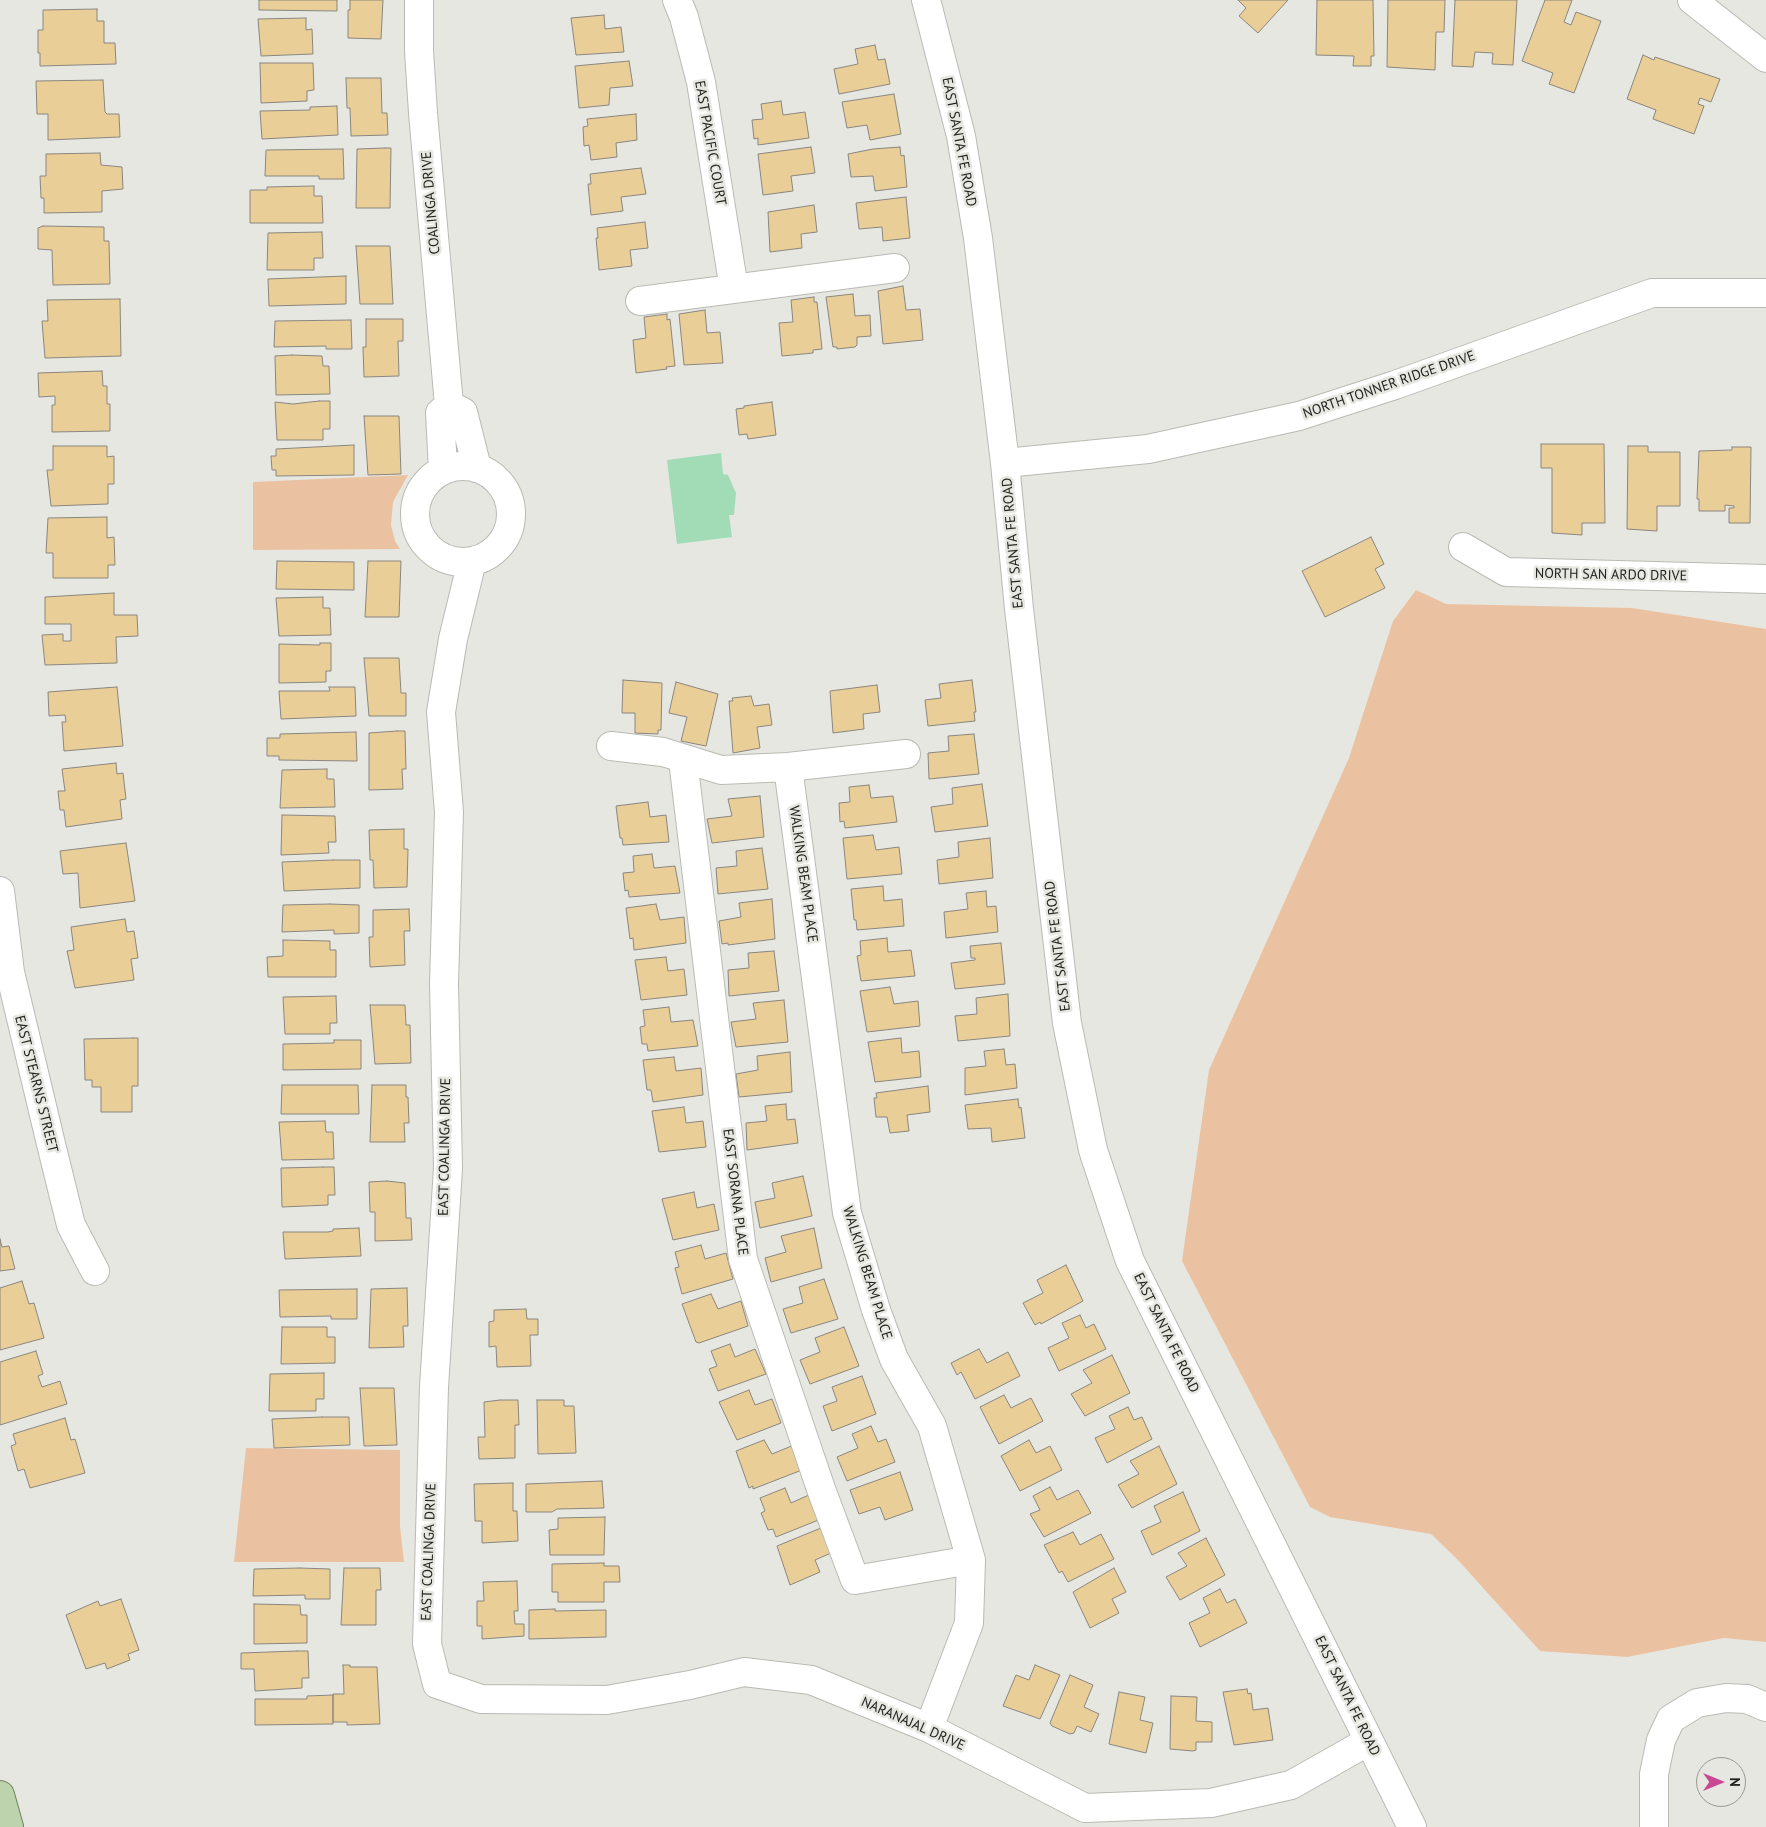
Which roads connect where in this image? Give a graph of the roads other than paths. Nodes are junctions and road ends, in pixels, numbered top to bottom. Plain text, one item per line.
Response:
1 (418, 0) edge
2 (677, 0) edge
3 (926, 0) edge
4 (1692, 0) edge
5 (1766, 58) edge
6 (895, 268) dead end
7 (734, 289) junction
8 (1766, 293) edge
9 (640, 301) dead end
10 (449, 405) junction
11 (1006, 463) junction
12 (477, 468) junction
13 (443, 470) junction
14 (1463, 547) dead end
15 (460, 560) junction
16 (1766, 579) edge
17 (611, 746) dead end
18 (906, 754) dead end
19 (683, 760) junction
20 (788, 767) junction
21 (0, 891) edge
22 (5, 973) edge
23 (8, 1002) edge
24 (94, 1271) dead end
25 (971, 1560) junction
26 (437, 1684) joint
27 (1766, 1707) edge
28 (929, 1728) junction
29 (1369, 1741) junction
30 (0, 1795) edge
31 (1084, 1818) edge
32 (9, 1827) edge
33 (1412, 1827) edge
34 (1654, 1827) edge

1 - 10 street, COALINGA DRIVE
2 - 7 street, EAST PACIFIC COURT
3 - 11 street, EAST SANTA FE ROAD
4 - 5 street
6 - 7 street
7 - 9 street
8 - 11 street, NORTH TONNER RIDGE DRIVE
10 - 12 street
10 - 13 street, COALINGA DRIVE
11 - 29 street, EAST SANTA FE ROAD
12 - 13 street
12 - 15 street
13 - 15 street
14 - 16 street, NORTH SAN ARDO DRIVE
15 - 26 street, EAST COALINGA DRIVE
17 - 19 street
18 - 20 street
19 - 20 street
19 - 25 street, EAST SORANA PLACE
20 - 25 street, WALKING BEAM PLACE
21 - 22 street, EAST STEARNS STREET
22 - 23 street, EAST STEARNS STREET
23 - 24 street, EAST STEARNS STREET
25 - 28 street, WALKING BEAM PLACE
26 - 28 street, NARANAJAL DRIVE
27 - 34 street
28 - 31 street, NARANAJAL DRIVE
29 - 31 street, NARANAJAL DRIVE
29 - 33 street, EAST SANTA FE ROAD
30 - 32 main road

